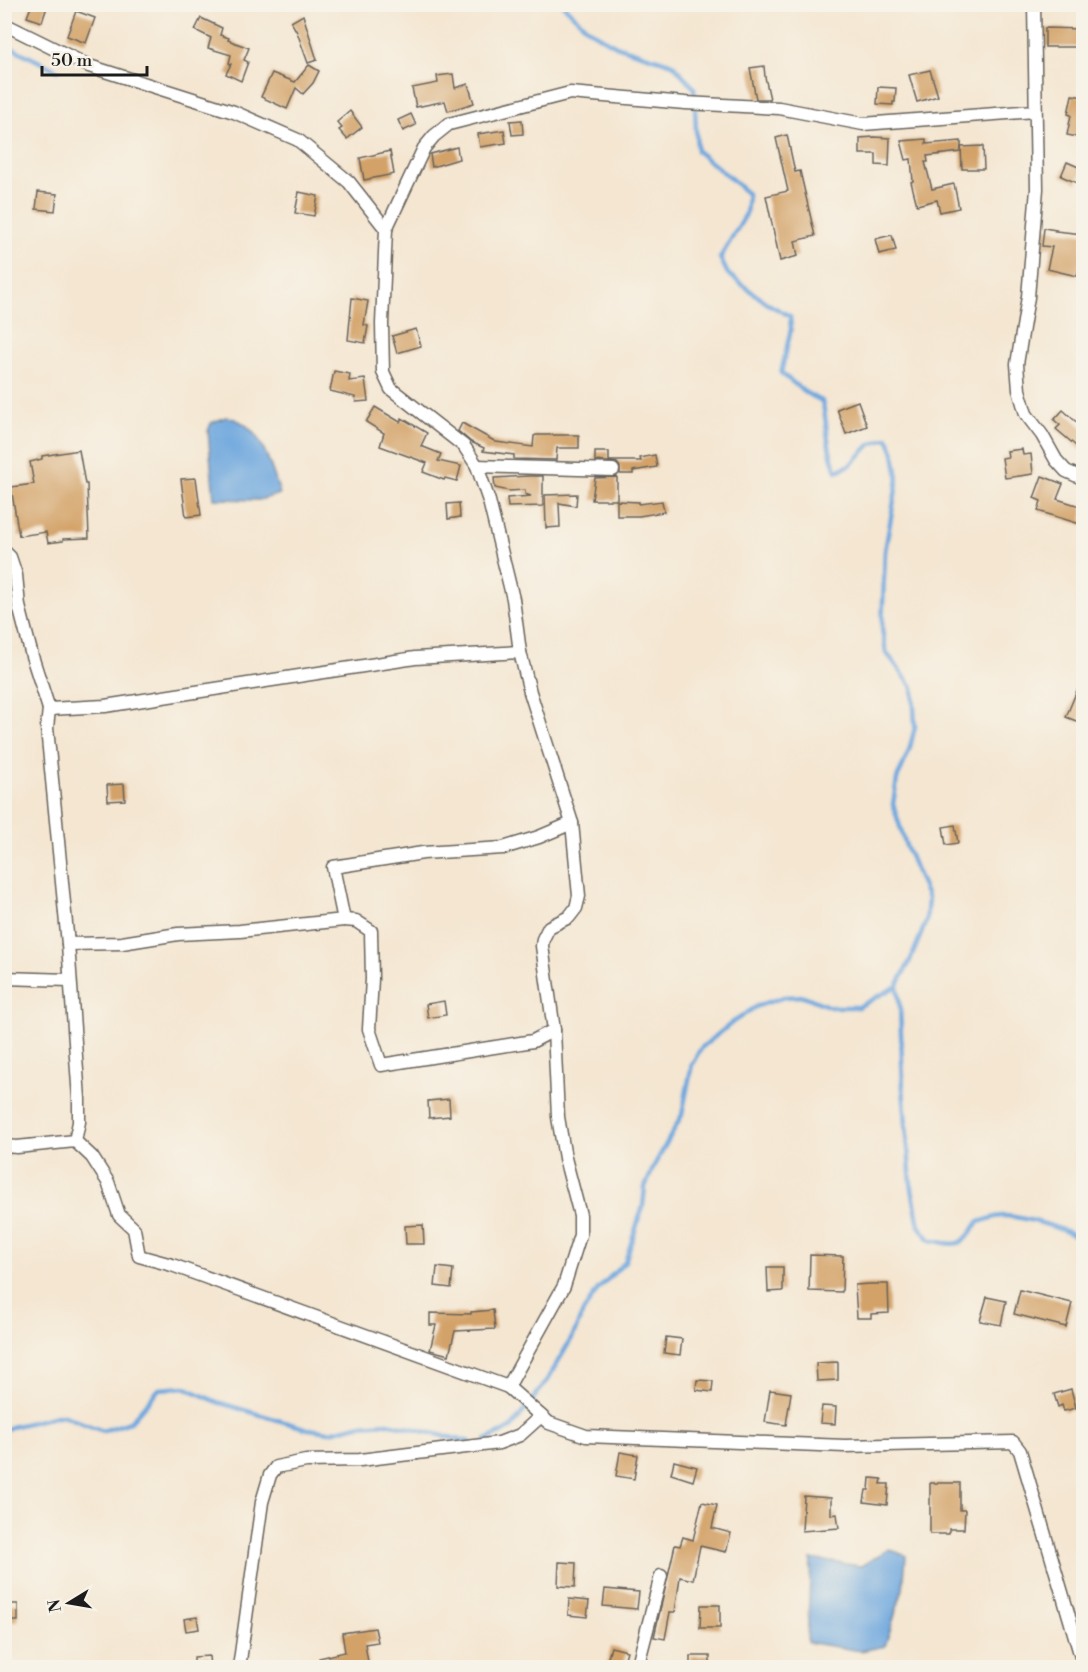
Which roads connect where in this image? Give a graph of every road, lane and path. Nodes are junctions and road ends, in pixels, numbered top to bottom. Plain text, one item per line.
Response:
1 (1034, 4) edge
2 (4, 24) edge
3 (1035, 111) junction
4 (386, 229) junction
5 (477, 465) junction
6 (613, 470) dead end
7 (1083, 479) edge
8 (4, 551) edge
9 (520, 652) junction
10 (49, 709) junction
11 (572, 823) junction
12 (344, 920) junction
13 (68, 944) junction
14 (4, 978) edge
15 (69, 980) junction
16 (554, 1030) junction
17 (75, 1141) junction
18 (4, 1146) edge
19 (512, 1390) junction
20 (538, 1413) junction
21 (662, 1576) dead end
22 (1083, 1667) edge
23 (239, 1668) edge
24 (637, 1668) edge

1 - 3 street
2 - 4 street
3 - 4 street
3 - 7 street
4 - 5 street
5 - 6 street
5 - 9 street
8 - 10 street
9 - 10 street
9 - 11 street
10 - 13 street
11 - 12 street
11 - 16 street
12 - 13 street
12 - 16 street
13 - 15 street
14 - 15 street
15 - 17 street
16 - 19 street
17 - 18 street
17 - 19 street
19 - 20 street
20 - 22 street
20 - 23 street
21 - 24 street

